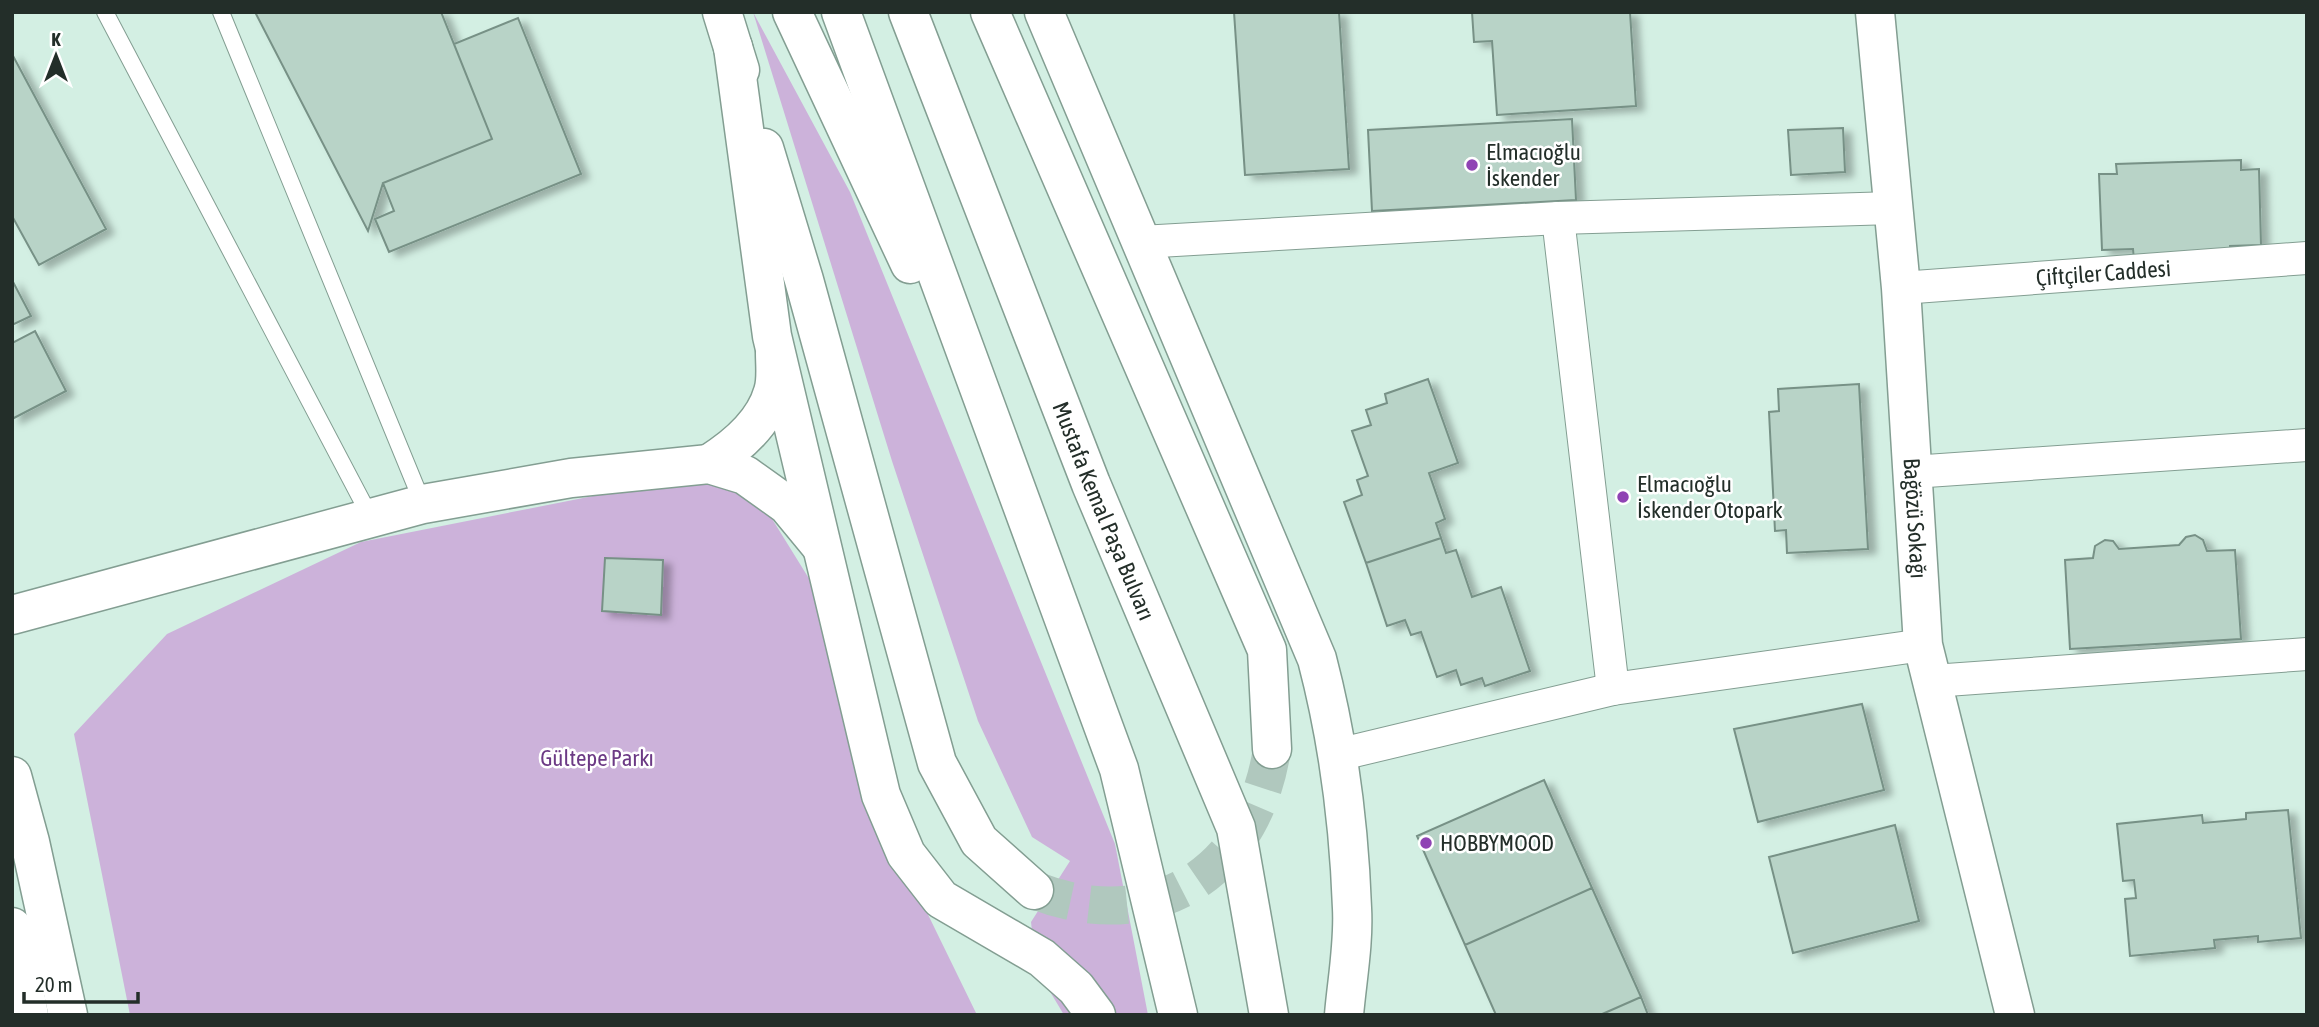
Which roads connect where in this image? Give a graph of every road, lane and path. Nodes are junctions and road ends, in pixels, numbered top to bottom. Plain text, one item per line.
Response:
1 (104, 12) edge
2 (221, 12) edge
3 (792, 12) edge
4 (841, 12) edge
5 (908, 12) edge
6 (936, 12) edge
7 (990, 12) edge
8 (1044, 12) edge
9 (1875, 12) edge
10 (727, 30) edge
11 (1893, 208) junction
12 (1558, 218) junction
13 (1141, 242) junction
14 (2307, 258) edge
15 (1901, 288) junction
16 (775, 352) junction
17 (2307, 445) edge
18 (709, 464) junction
19 (1912, 472) junction
20 (1091, 484) junction
21 (1020, 497) junction
22 (423, 504) junction
23 (371, 518) junction
24 (820, 545) junction
25 (12, 615) edge
26 (1923, 645) junction
27 (2307, 654) edge
28 (1933, 681) junction
29 (1613, 689) junction
30 (1272, 749) tunnel mouth
31 (1337, 755) junction
32 (12, 776) edge
33 (1034, 890) tunnel mouth
34 (12, 927) edge
35 (29, 1015) edge
36 (68, 1015) edge
37 (1096, 1015) edge
38 (1178, 1015) edge
39 (1269, 1015) edge
40 (1344, 1015) edge
41 (2015, 1015) edge

1 - 23 lane
2 - 22 lane
3 - 21 main road
4 - 21 main road
5 - 20 main road, Mustafa Kemal Paşa Bulvarı
6 - 20 main road
7 - 30 main road
8 - 13 main road
9 - 11 main road, Bağözü Sokağı
10 - 16 main road
10 - 33 main road
11 - 12 street
11 - 15 main road, Bağözü Sokağı
12 - 13 street
12 - 29 street
13 - 31 main road
14 - 15 street, Çiftçiler Caddesi
15 - 19 main road, Bağözü Sokağı
16 - 18 main road
16 - 24 main road
17 - 19 street
18 - 22 main road
18 - 24 main road
19 - 26 main road, Bağözü Sokağı
20 - 39 main road, Mustafa Kemal Paşa Bulvarı
21 - 38 main road
22 - 23 main road
23 - 25 main road
24 - 37 main road
26 - 28 main road, Bağözü Sokağı
26 - 29 street
27 - 28 street
28 - 41 main road, Bağözü Sokağı
29 - 31 street
31 - 40 main road
32 - 36 main road
34 - 35 main road

